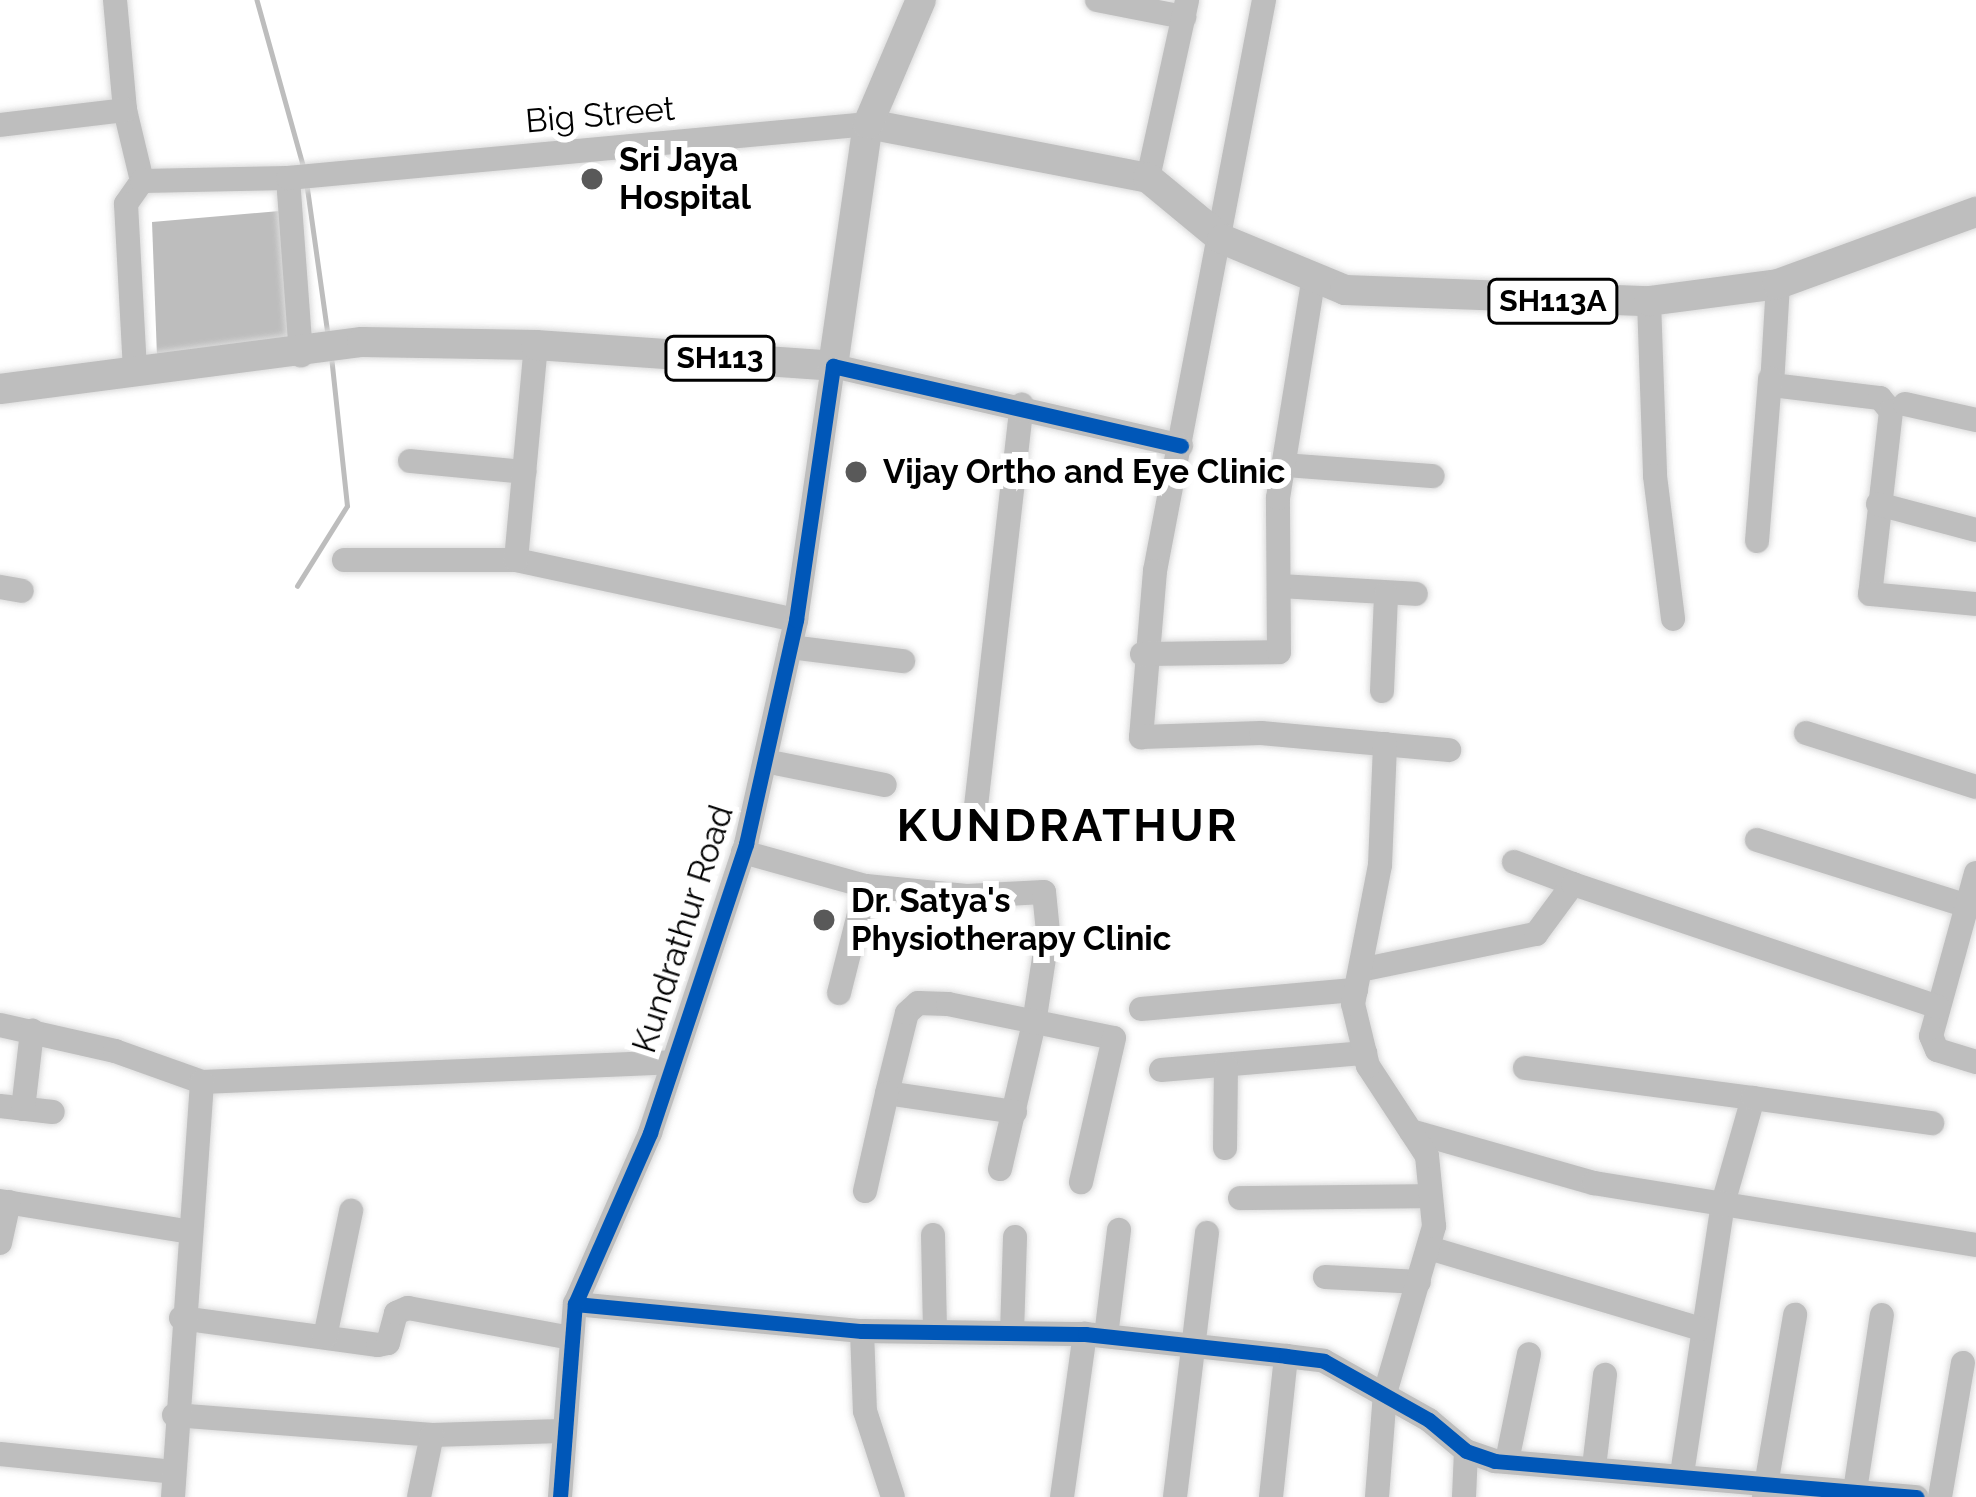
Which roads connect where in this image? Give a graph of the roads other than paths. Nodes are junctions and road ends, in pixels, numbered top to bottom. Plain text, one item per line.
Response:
1 (115, 0) edge
2 (921, 0) edge
3 (1097, 0) edge
4 (1264, 0) edge
5 (1186, 8) edge
6 (125, 110) junction
7 (868, 124) junction
8 (0, 125) edge
9 (288, 178) junction
10 (1148, 178) junction
11 (142, 181) junction
12 (1976, 212) edge
13 (1222, 239) junction
14 (1313, 281) junction
15 (1778, 284) junction
16 (1649, 301) junction
17 (536, 345) junction
18 (301, 356) junction
19 (833, 366) junction
20 (135, 369) junction
21 (1770, 379) junction
22 (0, 389) edge
23 (1905, 404) dead end
24 (1022, 405) junction
25 (1976, 420) edge
26 (1181, 446) junction
27 (410, 461) dead end
28 (1285, 465) junction
29 (524, 472) junction
30 (1433, 476) dead end
31 (1878, 503) junction
32 (1976, 530) edge
33 (1757, 542) dead end
34 (344, 560) dead end
35 (516, 560) junction
36 (1279, 586) junction
37 (1386, 594) junction
38 (1415, 594) dead end
39 (1976, 604) edge
40 (1673, 619) dead end
41 (796, 620) junction
42 (790, 647) junction
43 (1142, 654) junction
44 (903, 661) dead end
45 (1382, 692) dead end
46 (1806, 733) dead end
47 (1385, 744) junction
48 (1449, 750) dead end
49 (764, 761) junction
50 (885, 784) dead end
51 (1976, 787) edge
52 (975, 815) dead end
53 (1757, 840) dead end
54 (743, 852) junction
55 (1514, 862) dead end
56 (1976, 873) edge
57 (1573, 884) junction
58 (866, 886) junction
59 (1965, 904) junction
60 (1358, 980) junction
61 (839, 993) dead end
62 (1938, 1007) junction
63 (1141, 1009) dead end
64 (1034, 1023) junction
65 (0, 1025) edge
66 (32, 1031) junction
67 (1365, 1053) junction
68 (672, 1062) junction
69 (1976, 1062) edge
70 (1226, 1066) junction
71 (1525, 1068) dead end
72 (1161, 1070) dead end
73 (202, 1082) junction
74 (887, 1093) junction
75 (1753, 1097) junction
76 (12, 1107) edge
77 (53, 1112) dead end
78 (1015, 1112) junction
79 (1932, 1123) dead end
80 (1411, 1131) junction
81 (1225, 1148) dead end
82 (1000, 1169) dead end
83 (1081, 1182) dead end
84 (865, 1191) dead end
85 (1430, 1196) junction
86 (1240, 1198) dead end
87 (4, 1202) edge
88 (1723, 1203) junction
89 (351, 1210) dead end
90 (1119, 1230) dead end
91 (186, 1231) junction
92 (1207, 1232) dead end
93 (933, 1235) dead end
94 (1015, 1237) dead end
95 (0, 1243) edge
96 (1976, 1245) edge
97 (1429, 1248) junction
98 (1325, 1277) dead end
99 (1419, 1282) junction
100 (575, 1304) junction
101 (1882, 1315) dead end
102 (1795, 1316) dead end
103 (181, 1318) junction
104 (1700, 1329) junction
105 (862, 1331) junction
106 (935, 1332) junction
107 (1012, 1334) junction
108 (1096, 1335) junction
109 (325, 1337) junction
110 (571, 1338) junction
111 (1191, 1343) junction
112 (1529, 1354) dead end
113 (1286, 1356) junction
114 (1963, 1363) dead end
115 (1605, 1375) dead end
116 (1385, 1393) junction
117 (174, 1415) junction
118 (561, 1431) junction
119 (432, 1435) junction
120 (1466, 1451) junction
121 (0, 1454) edge
122 (1507, 1462) junction
123 (1594, 1467) junction
124 (1682, 1474) junction
125 (173, 1485) edge
126 (1765, 1492) edge
127 (1854, 1495) edge
128 (419, 1497) edge
129 (560, 1497) edge
130 (893, 1497) edge
131 (1062, 1497) edge
132 (1175, 1497) edge
133 (1271, 1497) edge
134 (1377, 1497) edge
135 (1464, 1497) edge
136 (1916, 1497) edge
137 (1940, 1497) edge

1 - 6 street
2 - 7 main road
3 - 5 street
4 - 13 street
5 - 10 street
6 - 8 street
6 - 11 street
7 - 9 street, Big Street
7 - 10 main road, SH113A
7 - 19 main road
9 - 11 street, Big Street
9 - 18 street
10 - 13 main road, SH113A
11 - 20 street
12 - 15 main road, SH113A
13 - 14 main road, SH113A
13 - 26 street
14 - 16 main road, SH113A
14 - 28 street
15 - 16 main road, SH113A
15 - 21 street
16 - 40 street
17 - 18 main road, SH113
17 - 19 main road, SH113
17 - 29 street
18 - 20 main road, SH113
19 - 24 street
19 - 41 street, Kundrathur Road
20 - 22 main road, SH113
21 - 31 street
21 - 33 street
23 - 25 street
24 - 26 street
24 - 52 street
26 - 43 street
27 - 29 street
28 - 30 street
28 - 36 street
29 - 35 street
31 - 32 street
31 - 39 street
34 - 35 street
35 - 41 street
36 - 37 street
36 - 43 street
37 - 38 street
37 - 45 street
41 - 42 street, Kundrathur Road
42 - 44 street
42 - 49 street, Kundrathur Road
43 - 47 street
46 - 51 street
47 - 48 street
47 - 60 street
49 - 50 street
49 - 54 street, Kundrathur Road
53 - 59 street
54 - 58 street
54 - 68 street, Kundrathur Road
55 - 57 street
56 - 59 street
57 - 60 street
57 - 62 street
58 - 61 street
58 - 64 street
59 - 62 street
60 - 63 street
60 - 67 street
62 - 69 street
64 - 74 street
64 - 78 street
64 - 83 street
65 - 66 street
66 - 73 street
66 - 76 street
67 - 70 street
67 - 80 street
68 - 73 street
68 - 100 street, Kundrathur Road
70 - 72 street
70 - 81 street
71 - 75 street
73 - 91 street
74 - 78 street
74 - 84 street
75 - 79 street
75 - 88 street
76 - 77 street
78 - 82 street
80 - 85 street
80 - 88 street
85 - 86 street
85 - 97 street
87 - 91 street
87 - 95 street
88 - 96 street
88 - 104 street
89 - 109 street
90 - 108 street
91 - 103 street
92 - 111 street
93 - 106 street
94 - 107 street
97 - 99 street
97 - 104 street
98 - 99 street
99 - 116 street
100 - 105 street
100 - 110 street, Kundrathur Road
101 - 127 street
102 - 126 street
103 - 109 street
103 - 117 street
104 - 124 street
105 - 106 street
105 - 130 street
106 - 107 street
107 - 108 street
108 - 111 street
108 - 131 street
109 - 110 street
110 - 118 street, Kundrathur Road
111 - 113 street
111 - 132 street
112 - 122 street
113 - 116 street
113 - 133 street
114 - 137 street
115 - 123 street
116 - 120 street
116 - 134 street
117 - 119 street
117 - 125 street
118 - 119 street
118 - 129 street, Kundrathur Road
119 - 128 street
120 - 122 street
120 - 135 street
121 - 125 street
122 - 123 street
123 - 124 street
124 - 126 street
126 - 127 street
127 - 136 street

